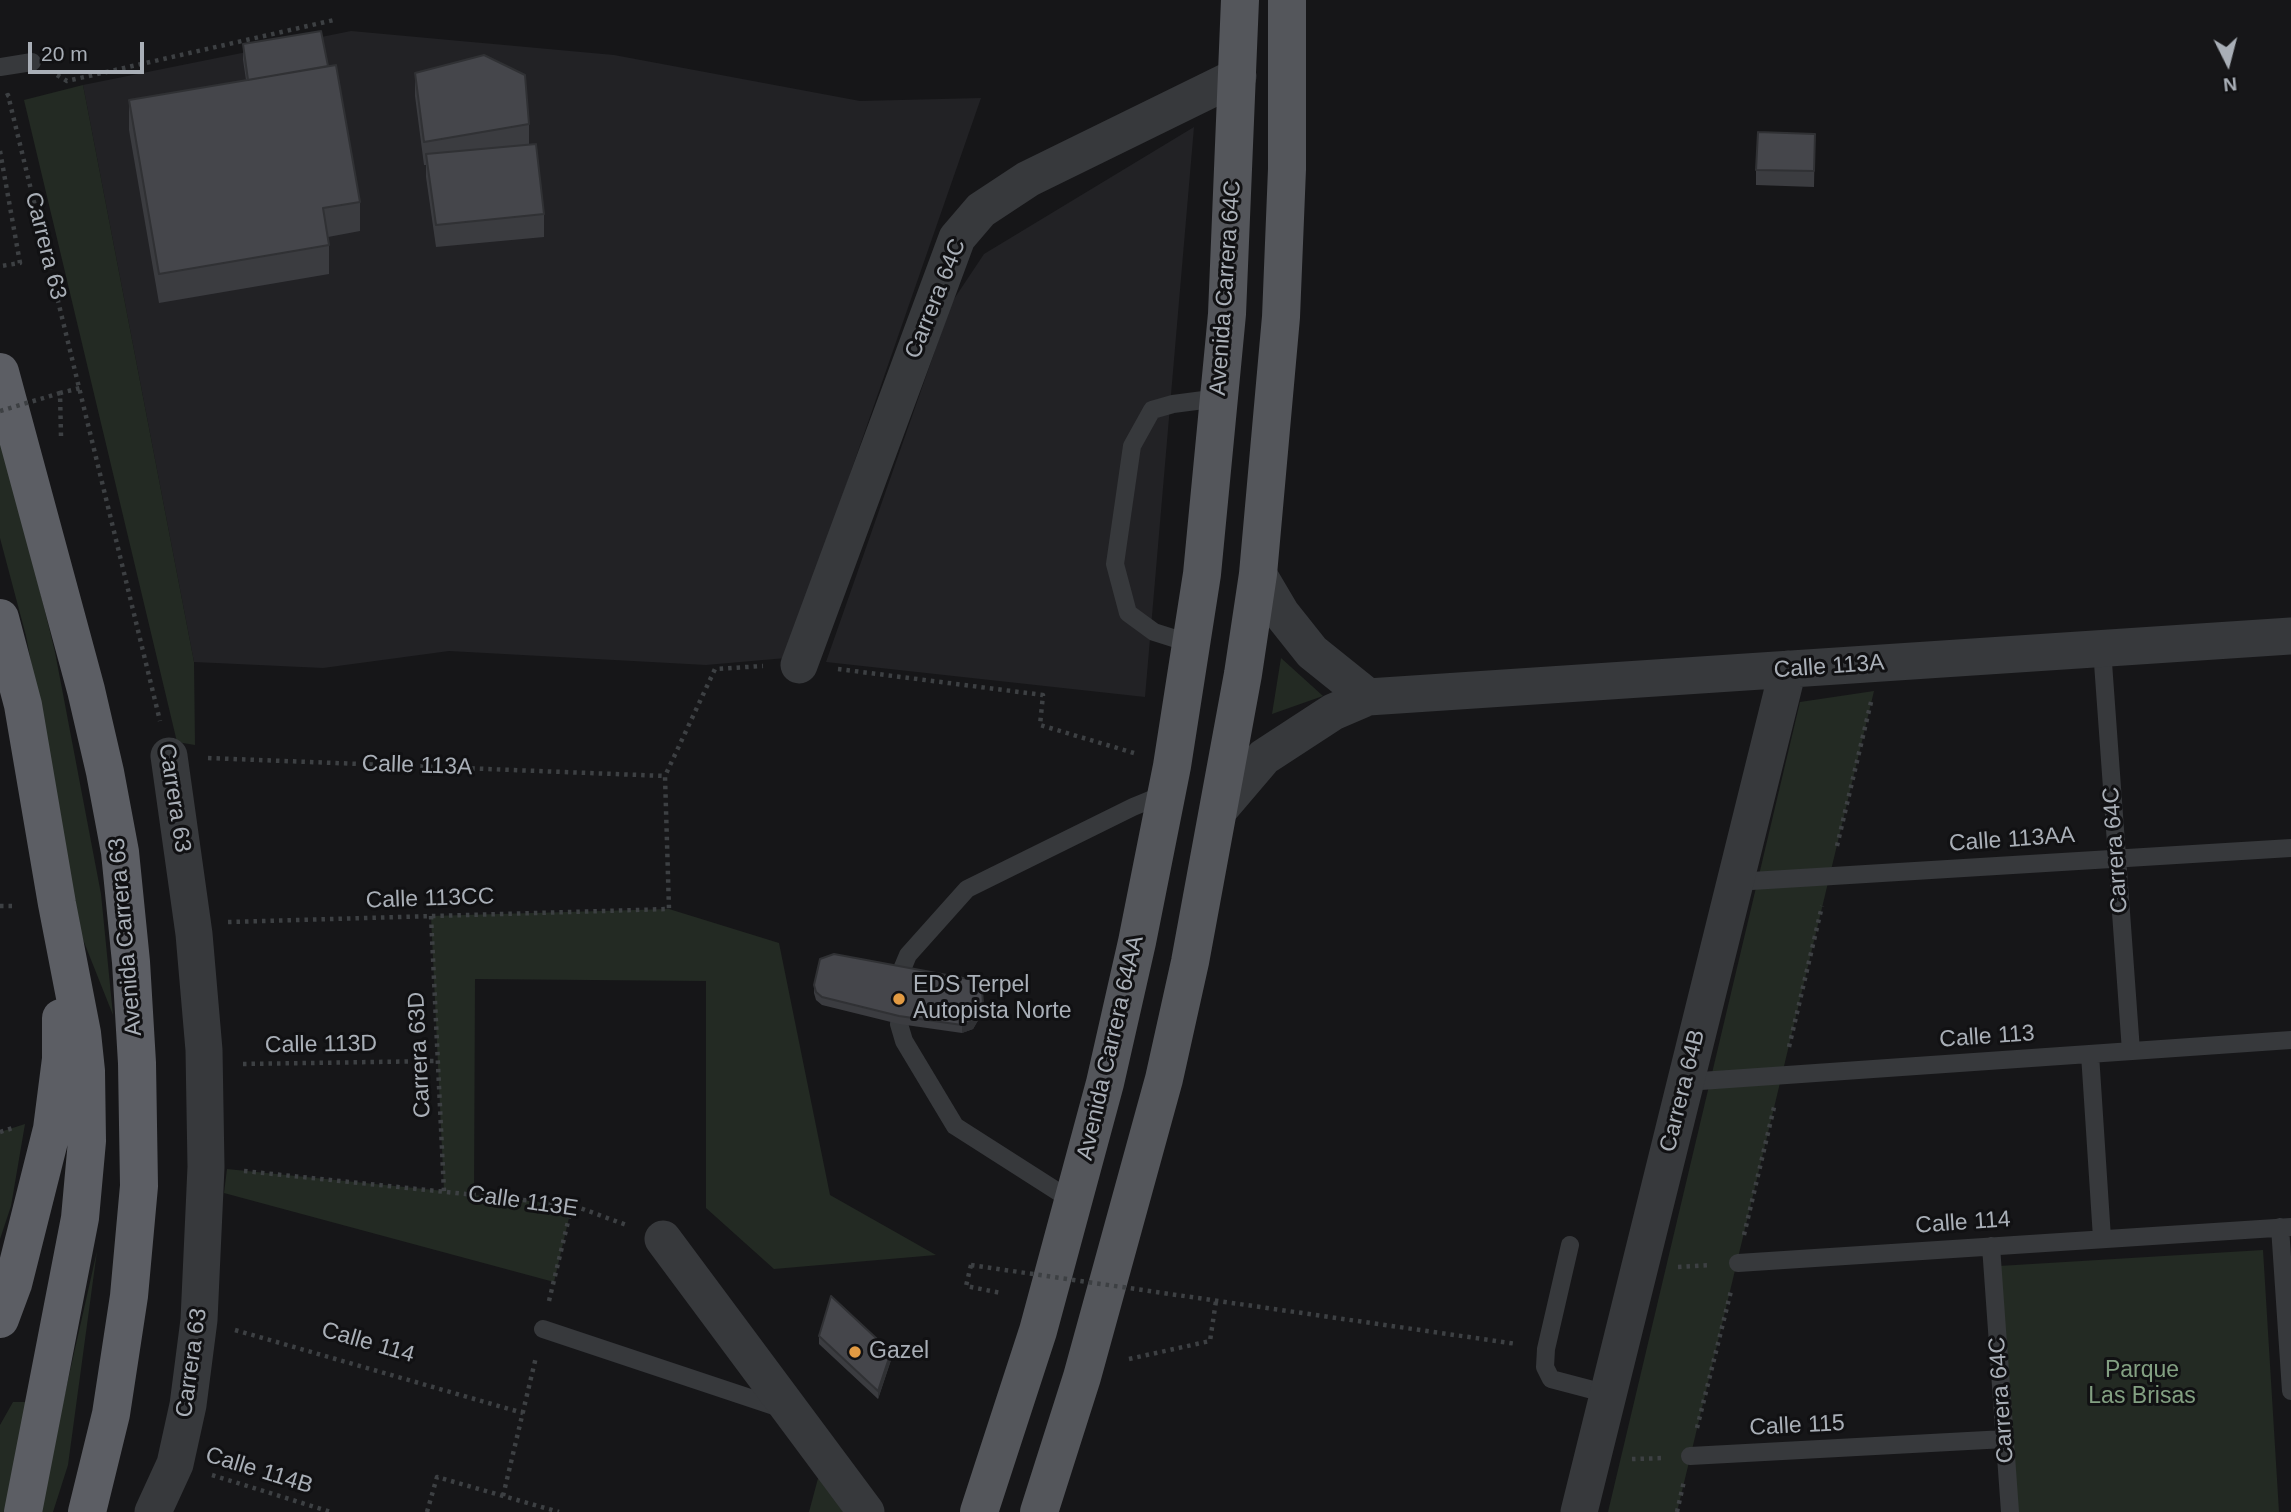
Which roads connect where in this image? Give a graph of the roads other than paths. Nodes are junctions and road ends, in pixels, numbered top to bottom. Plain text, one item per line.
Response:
1 (1240, 0) edge
2 (1287, 0) edge
3 (32, 62) road end
4 (0, 67) edge
5 (1238, 76) junction
6 (0, 372) edge
7 (1219, 398) junction
8 (1258, 574) junction
9 (1202, 575) joint
10 (0, 618) edge
11 (2291, 636) edge
12 (1192, 644) junction
13 (2102, 649) junction
14 (799, 665) road end
15 (1788, 669) junction
16 (1368, 696) junction
17 (11, 699) edge
18 (169, 756) road end
19 (1169, 779) junction
20 (1218, 811) junction
21 (2291, 848) edge
22 (2117, 858) junction
23 (1735, 881) junction
24 (57, 904) junction
25 (901, 974) edge
26 (899, 1024) edge
27 (2291, 1040) edge
28 (2131, 1051) junction
29 (2090, 1054) junction
30 (1686, 1082) junction
31 (1074, 1202) junction
32 (2286, 1227) edge
33 (663, 1238) road end
34 (2102, 1238) junction
35 (1570, 1245) dead end
36 (1991, 1246) junction
37 (1738, 1262) road end
38 (0, 1319) edge
39 (543, 1329) dead end
40 (2291, 1391) edge
41 (1608, 1394) junction
42 (793, 1412) junction
43 (2004, 1439) junction
44 (1690, 1456) road end
45 (23, 1512) edge
46 (87, 1512) edge
47 (153, 1512) edge
48 (866, 1512) edge
49 (979, 1512) edge
50 (1039, 1512) edge
51 (1579, 1512) edge
52 (2010, 1512) edge

1 - 5 main road, Avenida Carrera 64C
2 - 8 main road
3 - 4 lane
5 - 7 main road, Avenida Carrera 64C
5 - 14 street, Carrera 64C
6 - 46 highway, Avenida Carrera 63
7 - 9 main road, Avenida Carrera 64C
7 - 12 lane
8 - 16 street
8 - 20 main road
9 - 12 main road, Avenida Carrera 64AA
10 - 17 highway
11 - 13 street, Calle 113A
12 - 19 main road, Avenida Carrera 64AA
13 - 15 street, Calle 113A
13 - 22 lane, Carrera 64C
15 - 16 street, Calle 113A
15 - 23 street, Carrera 64B
16 - 20 street, Calle 113A
17 - 24 highway
18 - 47 street, Carrera 63
19 - 25 lane
19 - 31 main road, Avenida Carrera 64AA
20 - 50 main road
21 - 22 lane, Calle 113AA
22 - 23 lane, Calle 113AA
22 - 28 lane, Carrera 64C
23 - 30 street, Carrera 64B
24 - 38 highway
24 - 45 highway
26 - 31 lane
27 - 28 lane, Calle 113
28 - 29 lane, Calle 113
29 - 30 lane, Calle 113
29 - 34 lane
30 - 41 street, Carrera 64B
31 - 49 main road, Avenida Carrera 64AA
32 - 34 lane, Calle 114
32 - 40 lane
33 - 42 street
34 - 36 lane, Calle 114
35 - 41 lane
36 - 37 lane, Calle 114
36 - 43 lane, Carrera 64C
39 - 42 lane
41 - 51 street, Carrera 64B
42 - 48 street
43 - 44 lane, Calle 115
43 - 52 lane, Carrera 64C

